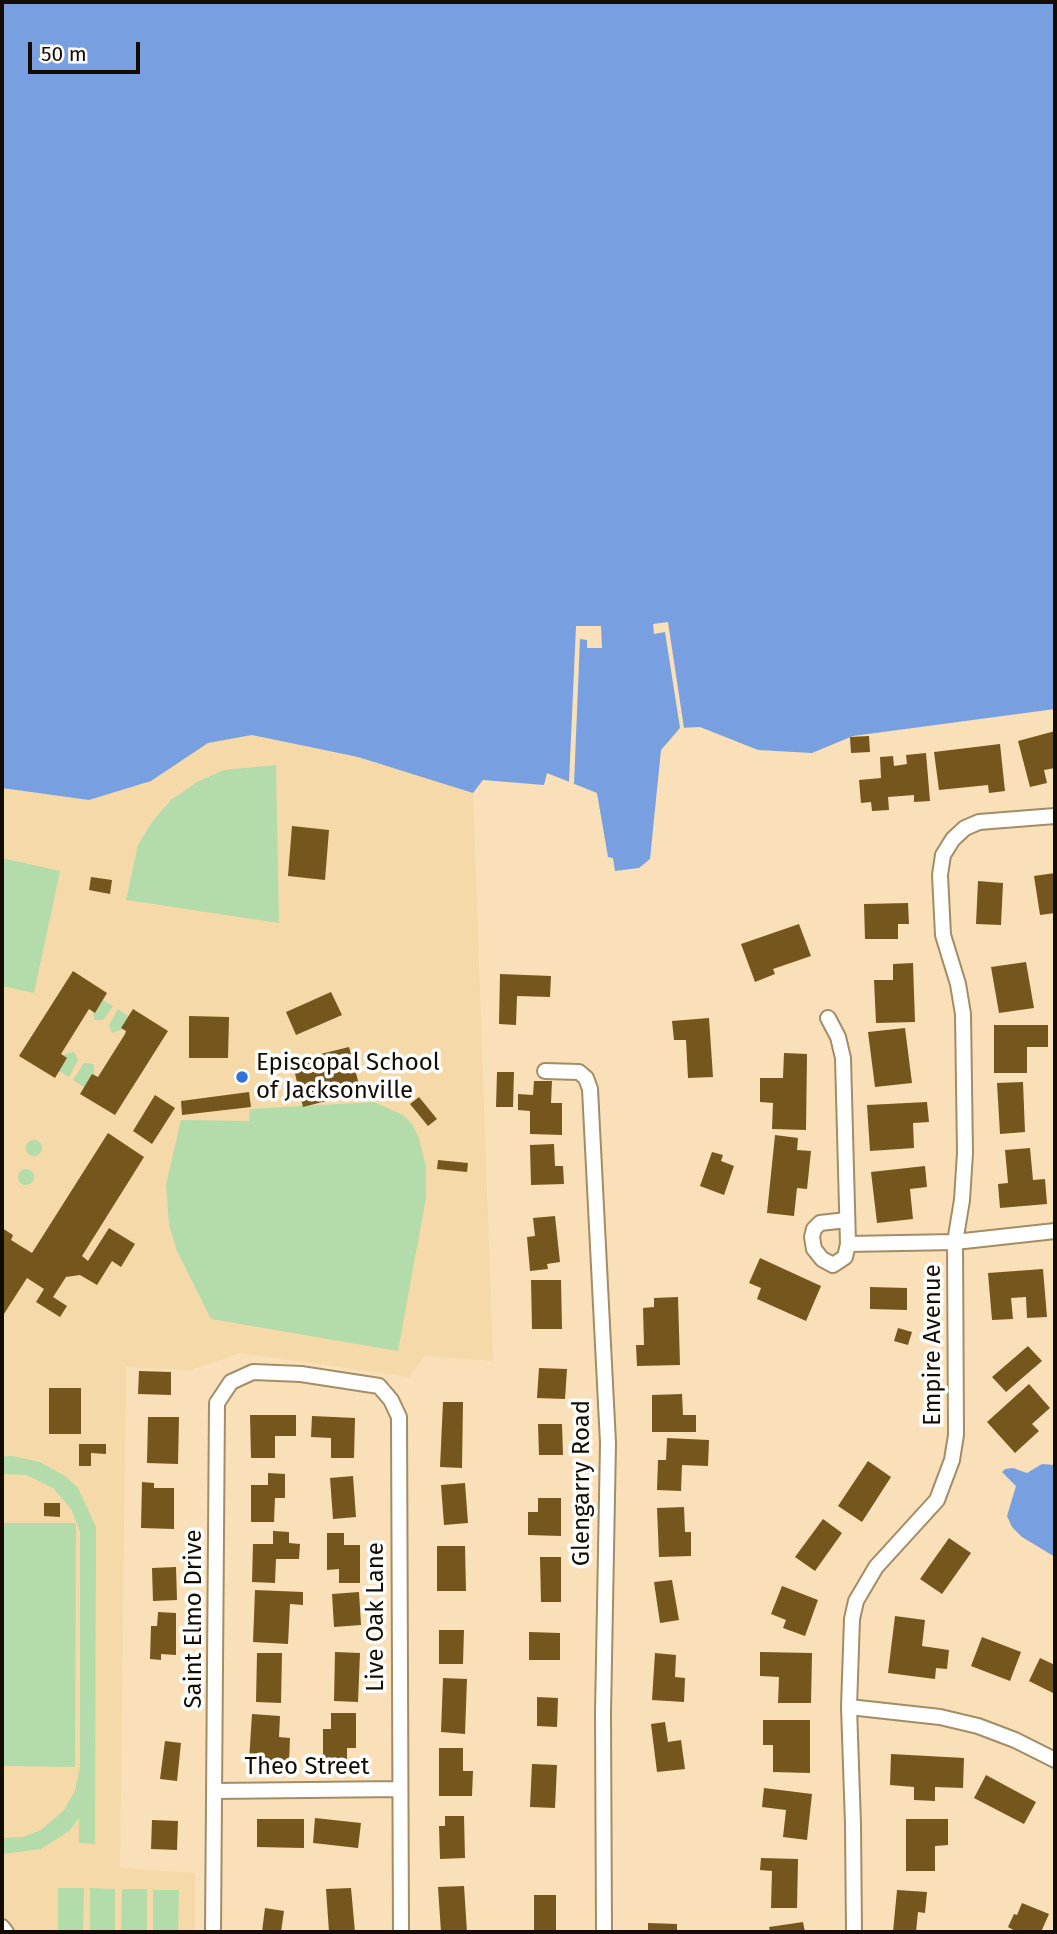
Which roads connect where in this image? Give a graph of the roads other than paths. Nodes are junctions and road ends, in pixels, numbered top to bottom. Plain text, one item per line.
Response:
1 (1055, 816) edge
2 (828, 1018) dead end
3 (545, 1070) dead end
4 (847, 1220) junction
5 (1055, 1231) edge
6 (955, 1242) junction
7 (848, 1244) junction
8 (301, 1374) joint
9 (849, 1707) junction
10 (1055, 1760) edge
11 (399, 1789) junction
12 (215, 1791) junction
13 (2, 1927) edge
14 (6, 1932) edge
15 (213, 1932) edge
16 (401, 1932) edge
17 (604, 1932) edge
18 (854, 1932) edge

1 - 6 street, Empire Avenue
2 - 4 street
3 - 17 street, Glengarry Road
4 - 7 street
4 - 7 street
5 - 6 street
6 - 7 street
6 - 9 street, Empire Avenue
8 - 11 street, Live Oak Lane
8 - 12 street, Saint Elmo Drive
9 - 10 street
9 - 18 street, Empire Avenue
11 - 12 street, Theo Street
11 - 16 street, Live Oak Lane
12 - 15 street, Saint Elmo Drive
13 - 14 street

